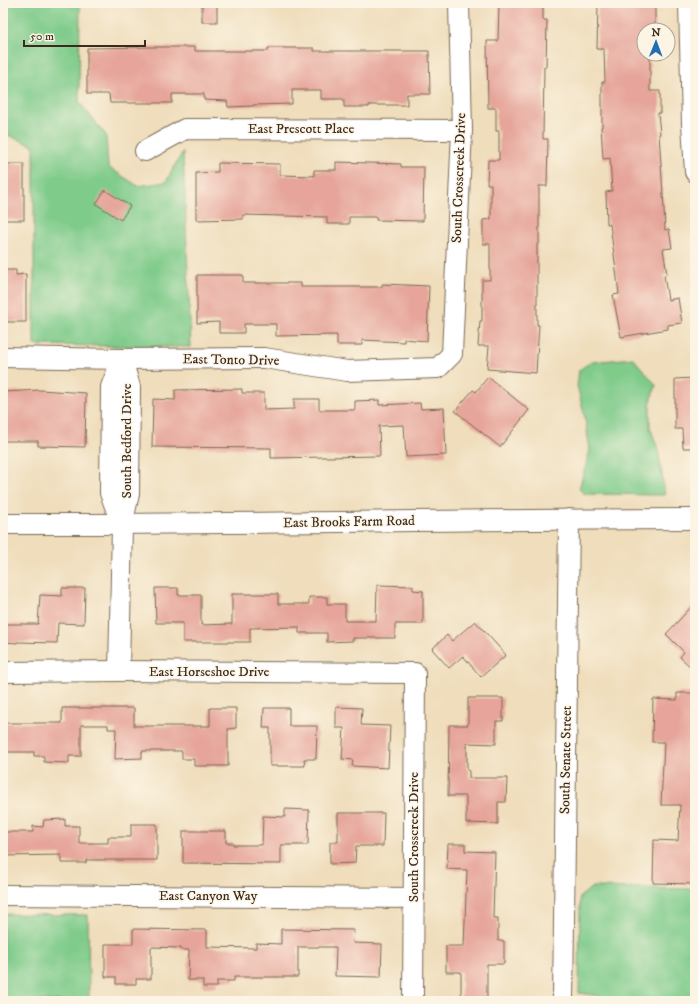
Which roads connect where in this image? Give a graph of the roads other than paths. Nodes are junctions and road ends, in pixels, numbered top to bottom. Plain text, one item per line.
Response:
1 (459, 3) edge
2 (689, 3) edge
3 (462, 130) junction
4 (694, 134) edge
5 (146, 151) dead end
6 (695, 172) edge
7 (452, 354) joint
8 (3, 357) edge
9 (122, 359) junction
10 (569, 519) junction
11 (695, 519) edge
12 (3, 524) edge
13 (122, 525) junction
14 (120, 671) junction
15 (3, 672) edge
16 (415, 673) joint
17 (3, 895) edge
18 (414, 898) junction
19 (413, 1001) edge
20 (563, 1001) edge

1 - 3 street, South Crosscreek Drive
2 - 4 street
3 - 5 street, East Prescott Place
3 - 7 street, South Crosscreek Drive
4 - 6 street
7 - 9 street, East Tonto Drive
8 - 9 street, East Tonto Drive
9 - 13 street, South Bedford Drive
10 - 11 street, East Brooks Farm Road
10 - 13 street, East Brooks Farm Road
10 - 20 street, South Senate Street
12 - 13 street, East Brooks Farm Road
13 - 14 street, South Bedford Drive
14 - 15 street, East Horseshoe Drive
14 - 16 street, East Horseshoe Drive
16 - 18 street, South Crosscreek Drive
17 - 18 street, East Canyon Way
18 - 19 street, South Crosscreek Drive

